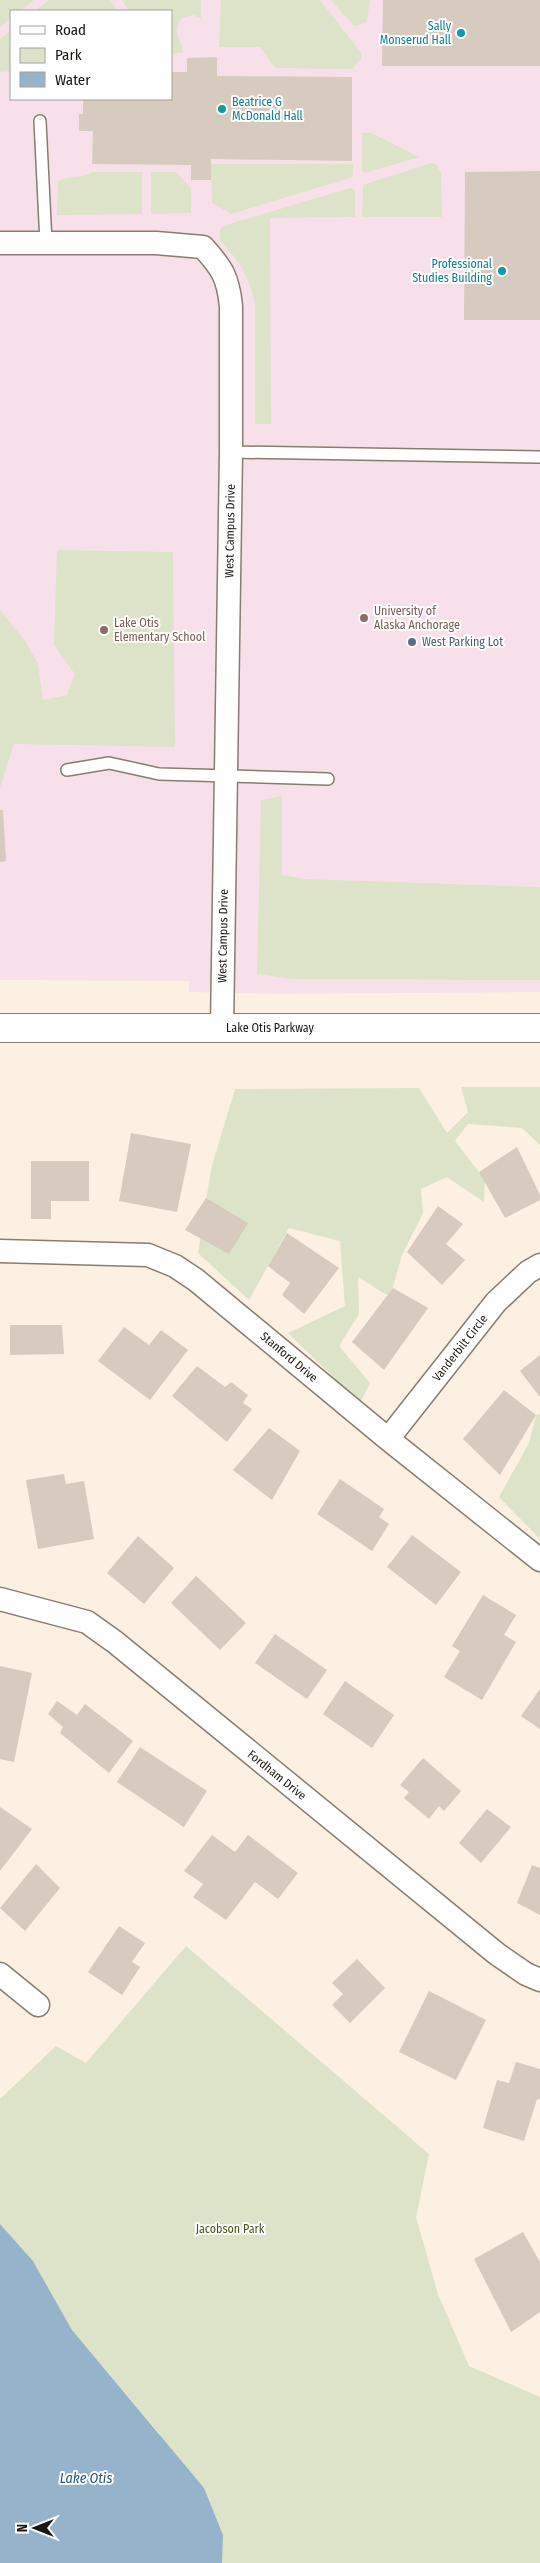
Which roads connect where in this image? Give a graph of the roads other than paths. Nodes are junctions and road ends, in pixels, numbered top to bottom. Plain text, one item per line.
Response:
1 (40, 121) dead end
2 (0, 243) edge
3 (46, 243) junction
4 (231, 452) junction
5 (540, 457) edge
6 (67, 770) dead end
7 (225, 776) junction
8 (328, 779) dead end
9 (0, 1028) edge
10 (222, 1028) junction
11 (540, 1028) edge
12 (0, 1251) edge
13 (540, 1265) edge
14 (388, 1439) junction
15 (540, 1560) edge
16 (0, 1599) edge
17 (0, 1974) edge
18 (540, 1980) edge
19 (38, 2005) dead end

1 - 3 lane
2 - 3 street, West Campus Drive
3 - 4 street, West Campus Drive
4 - 5 lane
4 - 7 street, West Campus Drive
6 - 7 lane
7 - 8 lane
7 - 10 street, West Campus Drive
9 - 10 main road, Lake Otis Parkway
10 - 11 main road, Lake Otis Parkway
12 - 14 street, Stanford Drive
13 - 14 street, Vanderbilt Circle
14 - 15 street, Stanford Drive
16 - 18 street, Fordham Drive
17 - 19 street

